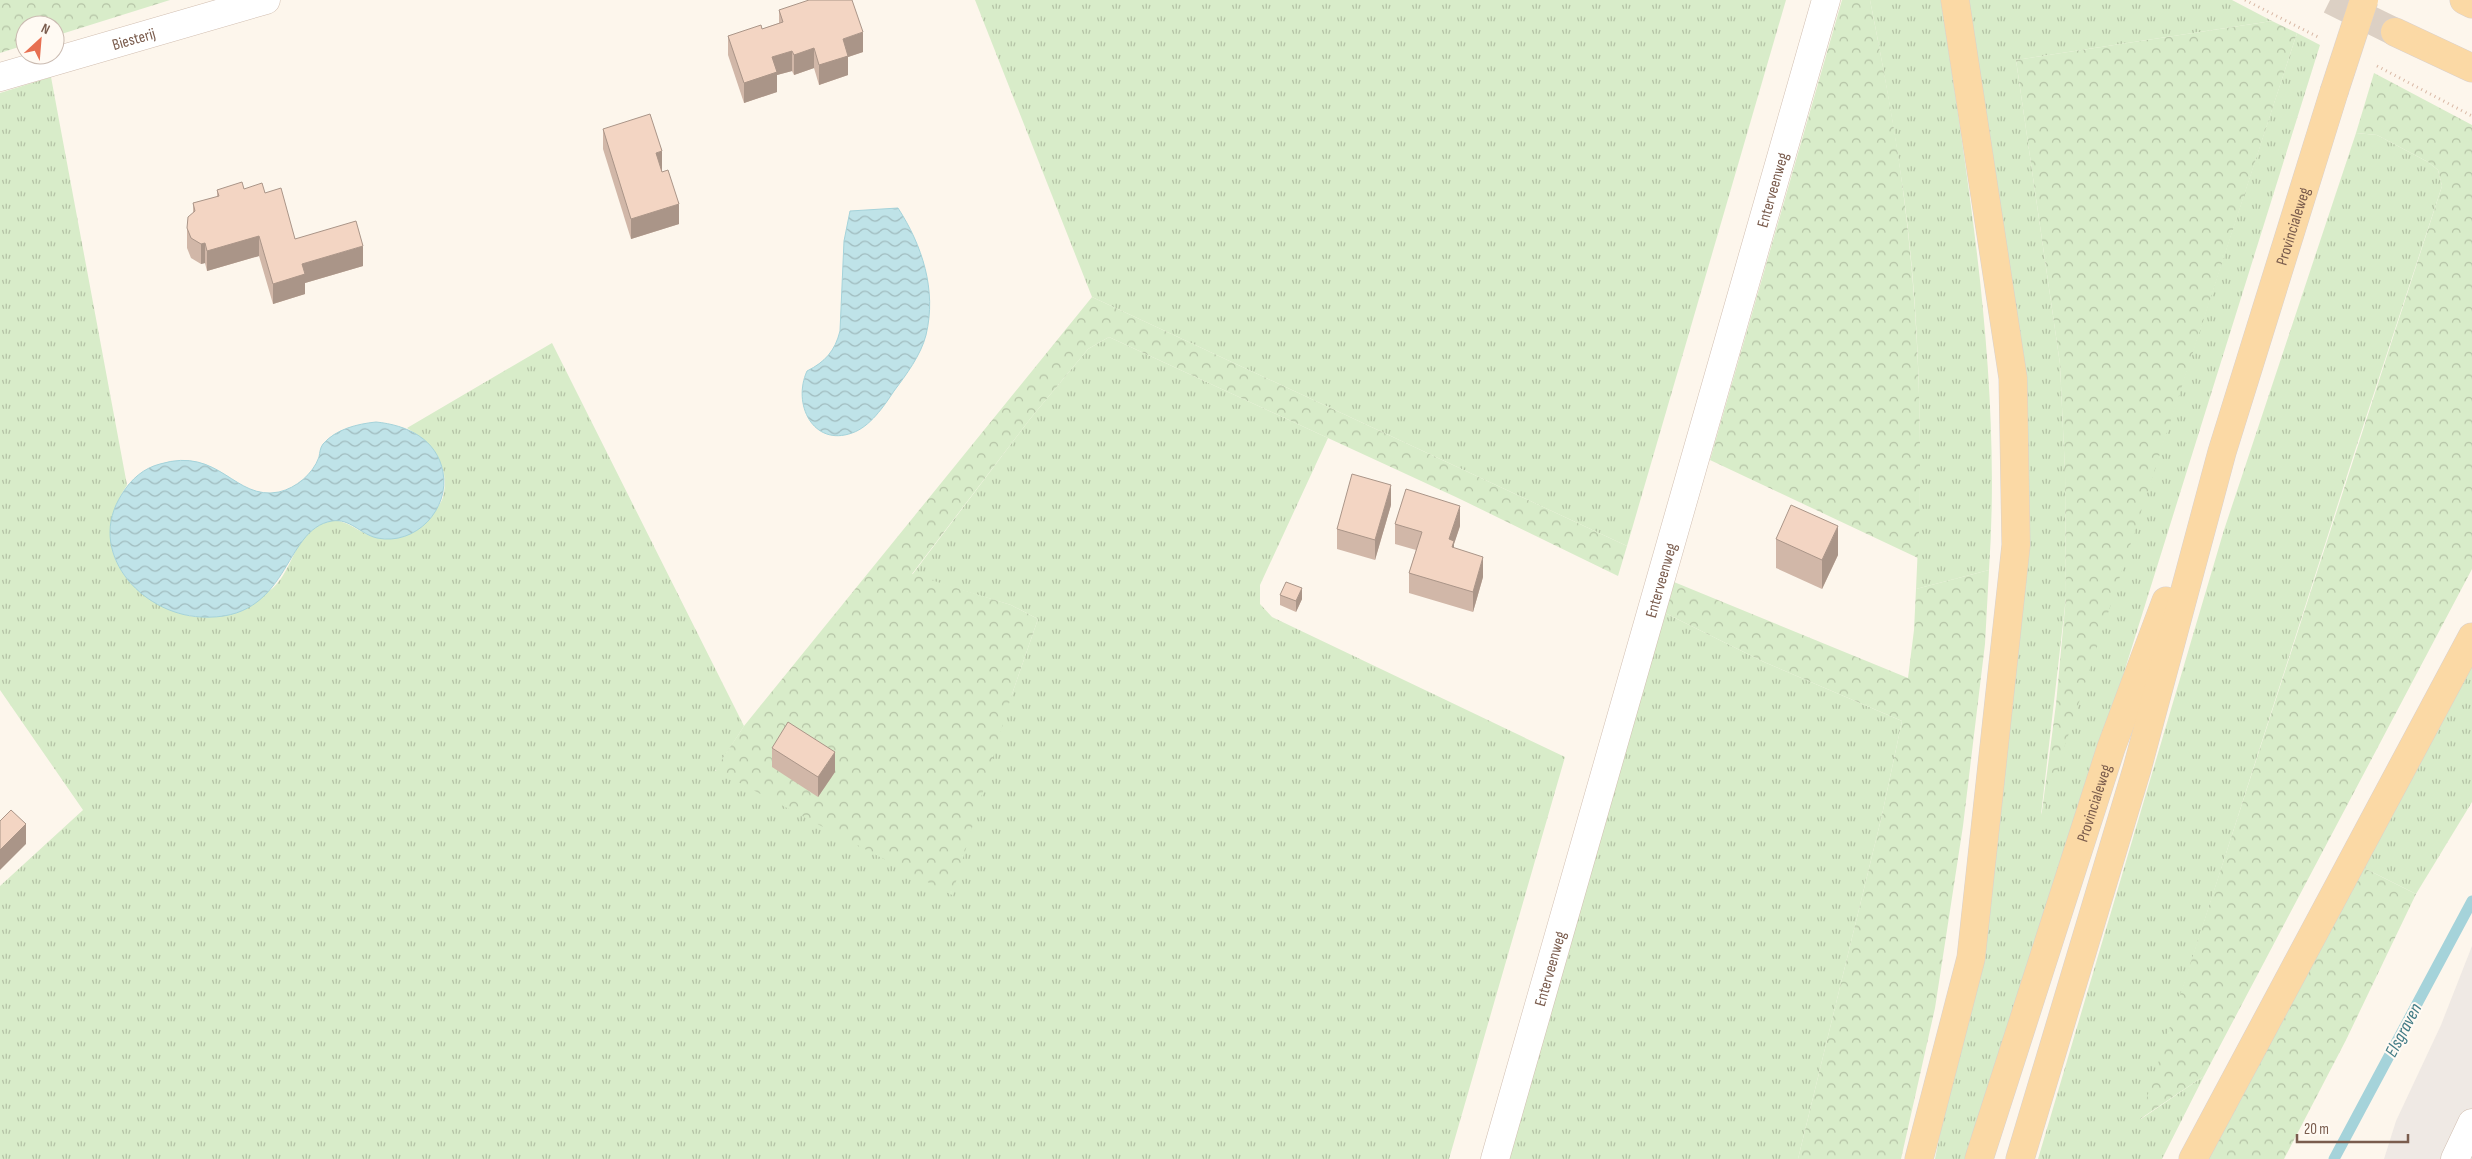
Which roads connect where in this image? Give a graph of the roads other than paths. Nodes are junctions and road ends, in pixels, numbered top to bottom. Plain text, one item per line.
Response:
1 (266, 0) edge
2 (1826, 0) edge
3 (1955, 0) edge
4 (2364, 0) edge
5 (2464, 0) edge
6 (2472, 4) edge
7 (2395, 32) tunnel mouth
8 (2472, 68) edge
9 (0, 77) edge
10 (2222, 452) junction
11 (2472, 637) edge
12 (2472, 1123) edge
13 (1495, 1159) edge
14 (1920, 1159) edge
15 (1979, 1159) edge
16 (2020, 1159) edge
17 (2193, 1159) edge
18 (2455, 1159) edge

1 - 9 street, Biesterij
2 - 13 street, Enterveenweg
3 - 14 main road
4 - 10 main road, Provincialeweg, bridge
5 - 6 main road
7 - 8 main road
10 - 15 main road, Provincialeweg
10 - 16 main road, Provincialeweg
11 - 17 main road
12 - 18 street

